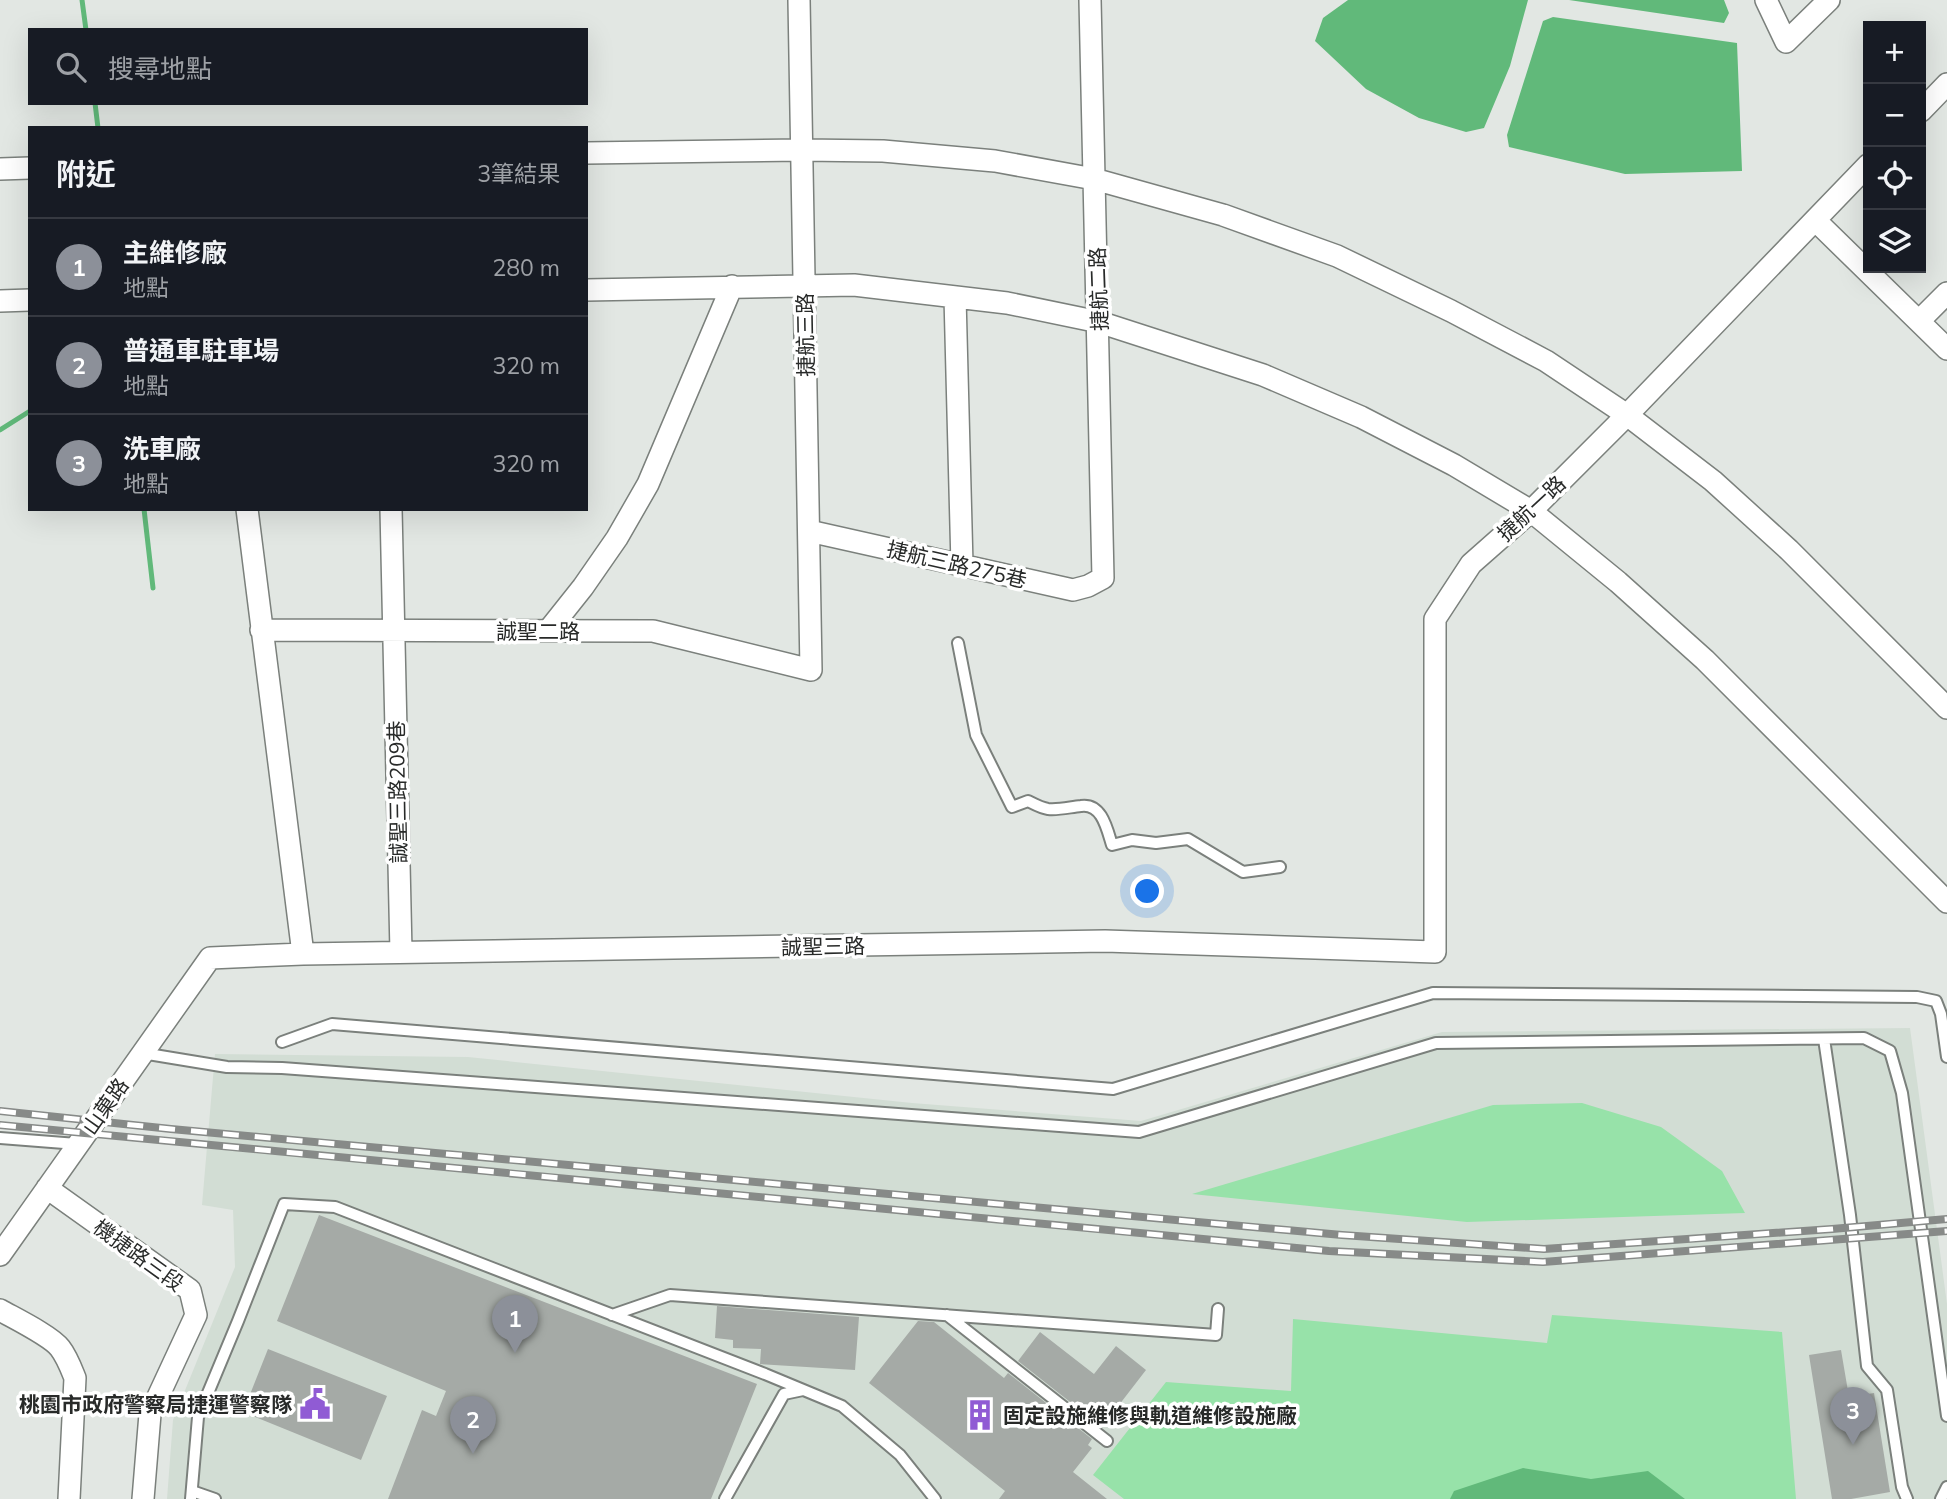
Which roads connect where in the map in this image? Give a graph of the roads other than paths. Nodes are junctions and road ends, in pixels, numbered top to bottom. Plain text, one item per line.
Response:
1 (799, 0) edge
2 (1090, 0) edge
3 (1766, 0) edge
4 (1829, 0) edge
5 (1947, 85) edge
6 (1926, 106) edge
7 (802, 150) junction
8 (588, 153) edge
9 (28, 168) edge
10 (0, 169) edge
11 (1863, 170) edge
12 (1094, 179) junction
13 (1815, 220) junction
14 (732, 286) junction
15 (804, 286) junction
16 (588, 290) edge
17 (1947, 293) edge
18 (955, 297) junction
19 (28, 300) edge
20 (0, 301) edge
21 (1919, 321) junction
22 (1099, 322) junction
23 (1947, 349) edge
24 (1627, 415) junction
25 (247, 511) edge
26 (391, 511) edge
27 (1531, 511) junction
28 (808, 531) junction
29 (961, 565) junction
30 (1103, 578) joint
31 (261, 629) junction
32 (393, 631) junction
33 (548, 631) junction
34 (958, 643) dead end
35 (811, 670) joint
36 (1947, 708) edge
37 (1280, 867) dead end
38 (1947, 902) edge
39 (401, 952) junction
40 (1436, 953) joint
41 (303, 954) junction
42 (210, 958) joint
43 (1824, 1039) junction
44 (282, 1042) dead end
45 (142, 1053) junction
46 (1947, 1057) edge
47 (0, 1138) edge
48 (78, 1144) junction
49 (47, 1188) junction
50 (0, 1255) edge
51 (1218, 1309) dead end
52 (0, 1310) edge
53 (612, 1315) junction
54 (947, 1315) junction
55 (803, 1390) junction
56 (1947, 1416) edge
57 (1107, 1441) dead end
58 (1947, 1487) edge
59 (191, 1495) edge
60 (69, 1499) edge
61 (143, 1499) edge
62 (215, 1499) edge
63 (725, 1499) edge
64 (935, 1499) edge
65 (1907, 1499) edge
66 (1941, 1499) edge

1 - 7 street, 捷航三路
2 - 12 street, 捷航二路
3 - 4 street
5 - 6 street
7 - 8 street
7 - 12 street
7 - 15 street, 捷航三路
9 - 10 street
11 - 13 street, 捷航一路
12 - 22 street, 捷航二路
12 - 24 street
13 - 21 street
13 - 24 street, 捷航一路
14 - 15 street
14 - 16 street
14 - 33 street
15 - 18 street
15 - 28 street, 捷航三路
17 - 21 street
18 - 22 street
18 - 29 street
19 - 20 street
21 - 23 street
22 - 27 street
22 - 30 street, 捷航二路
24 - 27 street, 捷航一路
24 - 36 street
25 - 31 street
26 - 32 street, 誠聖三路209巷
27 - 38 street
27 - 40 street, 捷航一路
28 - 29 street, 捷航三路275巷
28 - 35 street, 捷航三路
29 - 30 street, 捷航三路275巷
31 - 32 street, 誠聖二路
31 - 41 street
32 - 33 street, 誠聖二路
32 - 39 street, 誠聖三路209巷
33 - 35 street, 誠聖二路
34 - 37 lane
39 - 40 street, 誠聖三路
39 - 41 street, 誠聖三路
41 - 42 street, 誠聖三路
42 - 45 street, 山菓路
43 - 45 lane
43 - 56 lane
43 - 65 lane
44 - 46 lane
45 - 48 street, 山菓路
47 - 48 lane
48 - 49 street, 山菓路
49 - 50 street, 山菓路
49 - 61 street, 機捷路三段
51 - 54 lane
52 - 60 street
53 - 54 lane
53 - 55 lane
53 - 59 lane
54 - 57 lane
55 - 63 lane
55 - 64 lane
58 - 66 lane
59 - 62 lane

